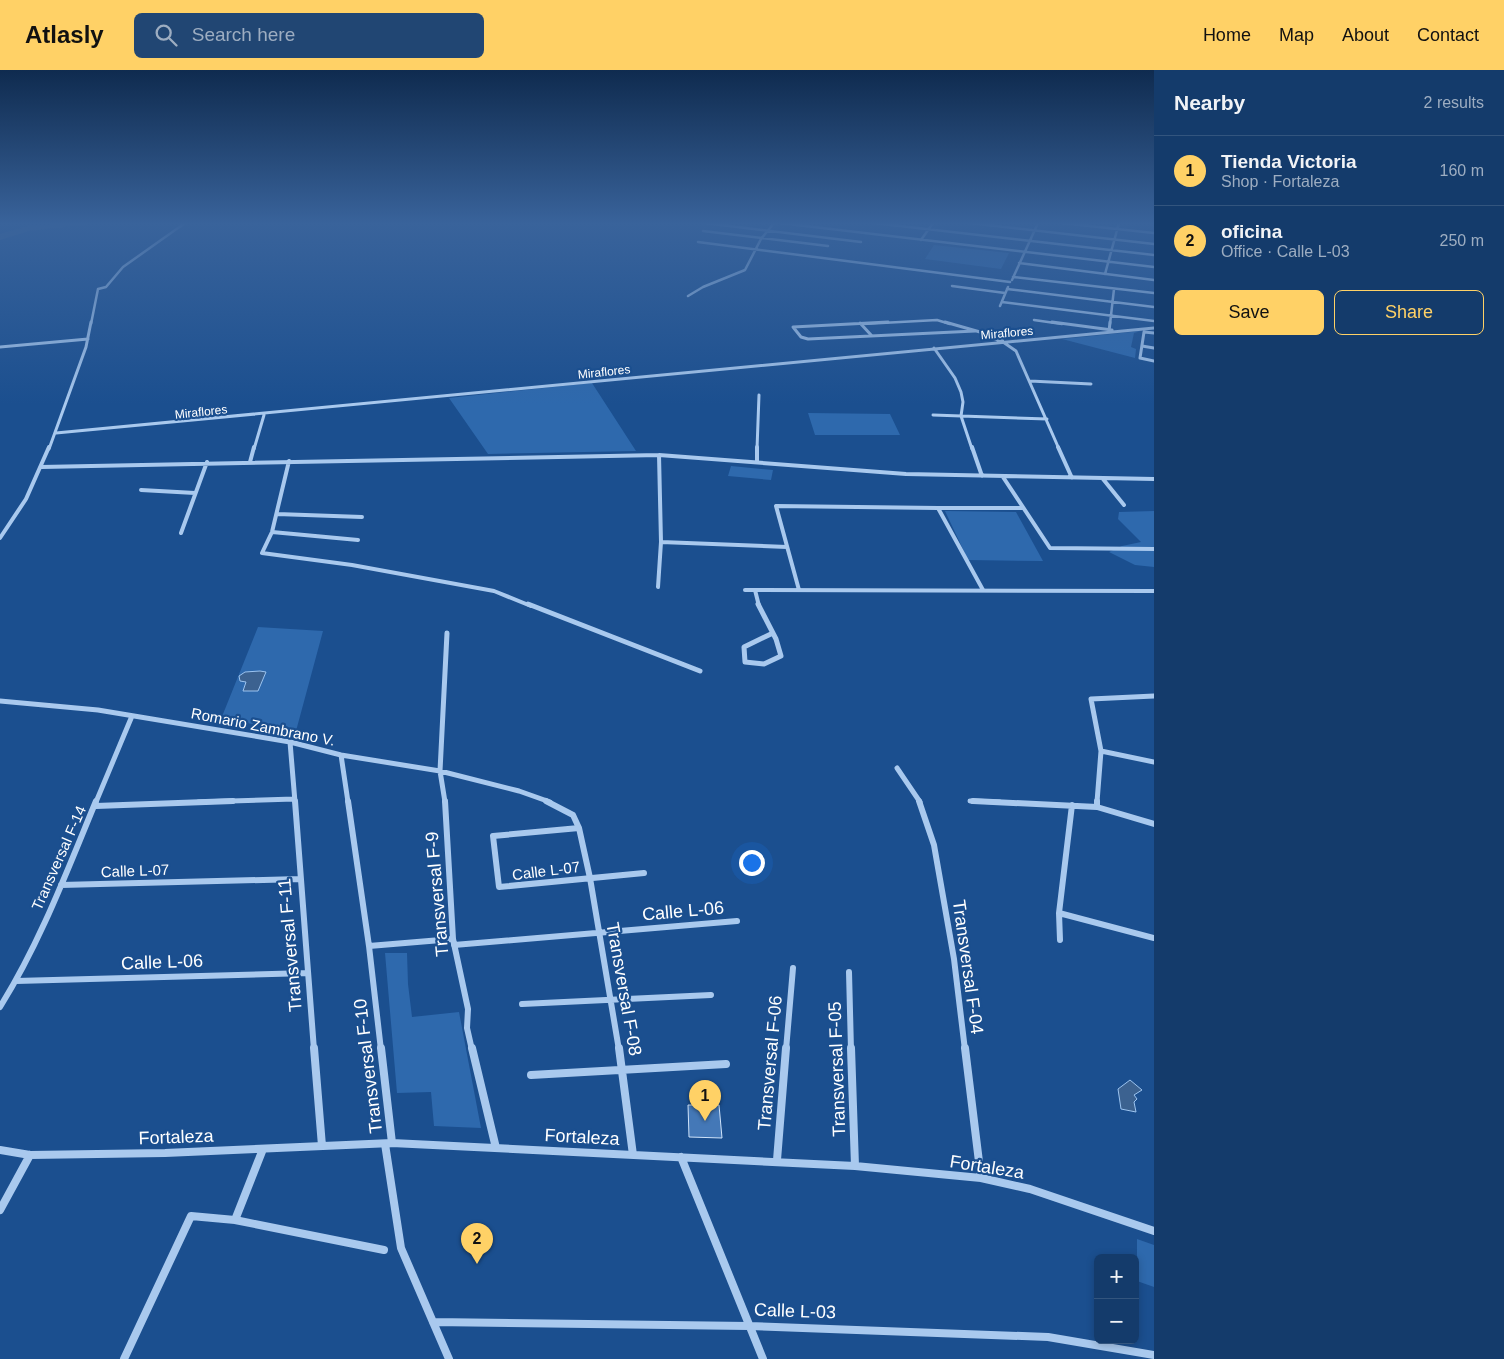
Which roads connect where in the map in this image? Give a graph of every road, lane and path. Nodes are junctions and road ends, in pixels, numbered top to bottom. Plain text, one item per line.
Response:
1 (109, 283) edge
2 (713, 283) edge
3 (1010, 283) edge
4 (1065, 283) edge
5 (952, 286) dead end
6 (1007, 289) junction
7 (1114, 289) junction
8 (1005, 293) junction
9 (1154, 294) edge
10 (688, 296) dead end
11 (1112, 302) junction
12 (1154, 307) edge
13 (1110, 315) junction
14 (1034, 320) dead end
15 (1154, 321) edge
16 (860, 323) junction
17 (1154, 328) edge
18 (975, 331) junction
19 (1109, 331) junction
20 (1154, 334) edge
21 (872, 336) junction
22 (88, 339) junction
23 (1003, 342) junction
24 (1142, 346) junction
25 (0, 347) edge
26 (934, 348) junction
27 (1154, 348) edge
28 (1154, 361) edge
29 (1030, 381) junction
30 (1091, 384) dead end
31 (759, 395) dead end
32 (264, 414) junction
33 (933, 415) dead end
34 (960, 416) junction
35 (1047, 419) junction
36 (56, 433) junction
37 (660, 455) junction
38 (290, 461) junction
39 (757, 461) junction
40 (206, 462) junction
41 (250, 462) junction
42 (41, 467) junction
43 (982, 476) junction
44 (1003, 477) junction
45 (1072, 478) junction
46 (1103, 479) junction
47 (1154, 479) edge
48 (140, 490) dead end
49 (195, 493) junction
50 (1124, 505) dead end
51 (938, 508) junction
52 (1023, 508) junction
53 (277, 514) junction
54 (362, 517) dead end
55 (272, 532) junction
56 (181, 533) dead end
57 (0, 538) edge
58 (358, 540) dead end
59 (660, 542) junction
60 (787, 547) junction
61 (1154, 549) edge
62 (658, 587) dead end
63 (745, 590) dead end
64 (755, 590) junction
65 (799, 590) junction
66 (983, 590) junction
67 (1154, 591) edge
68 (446, 633) dead end
69 (773, 633) junction
70 (700, 671) dead end
71 (1154, 696) edge
72 (0, 701) edge
73 (132, 716) junction
74 (290, 742) junction
75 (1101, 751) junction
76 (341, 755) junction
77 (1154, 762) edge
78 (897, 768) dead end
79 (440, 771) junction
80 (294, 799) junction
81 (970, 801) dead end
82 (1072, 805) junction
83 (96, 806) junction
84 (1097, 807) junction
85 (1154, 824) edge
86 (580, 828) junction
87 (644, 874) dead end
88 (590, 878) junction
89 (300, 879) junction
90 (61, 885) junction
91 (1059, 913) junction
92 (737, 921) dead end
93 (599, 934) junction
94 (1154, 938) edge
95 (1060, 940) dead end
96 (453, 942) junction
97 (369, 946) junction
98 (793, 968) dead end
99 (849, 972) dead end
100 (308, 973) junction
101 (16, 981) junction
102 (711, 995) dead end
103 (610, 1002) junction
104 (522, 1004) dead end
105 (0, 1007) edge
106 (726, 1064) dead end
107 (622, 1068) junction
108 (531, 1075) dead end
109 (389, 1144) junction
110 (322, 1146) junction
111 (496, 1148) junction
112 (263, 1149) junction
113 (0, 1150) edge
114 (30, 1155) junction
115 (633, 1155) junction
116 (681, 1157) junction
117 (776, 1160) junction
118 (855, 1166) junction
119 (981, 1178) junction
120 (0, 1210) edge
121 (234, 1220) junction
122 (1154, 1231) edge
123 (384, 1250) dead end
124 (433, 1322) junction
125 (750, 1326) junction
126 (1154, 1356) edge
127 (124, 1359) edge
128 (448, 1359) edge
129 (763, 1359) edge

1 - 22 street
2 - 10 street
3 - 6 street
4 - 7 street
5 - 8 street
6 - 8 street
6 - 11 street
7 - 9 street
7 - 11 street
8 - 13 street
11 - 12 street
11 - 13 street
13 - 15 street
13 - 19 street
14 - 19 street
16 - 18 street
16 - 21 street
16 - 21 street
17 - 19 street, Miraflores
18 - 21 street
18 - 23 street
19 - 23 street, Miraflores
20 - 24 street
22 - 25 street
22 - 36 street
23 - 26 street, Miraflores
23 - 29 street
24 - 27 street
24 - 28 street
26 - 32 street, Miraflores
26 - 34 street
29 - 30 street
29 - 35 street
31 - 39 street
32 - 36 street, Miraflores
32 - 41 street
33 - 34 street
34 - 35 street
34 - 43 street
35 - 45 street
36 - 42 street
37 - 38 street
37 - 39 street
37 - 59 street
38 - 41 street
38 - 53 street
39 - 43 street
40 - 41 street
40 - 42 street
40 - 49 street
42 - 57 street
43 - 44 street
44 - 45 street
44 - 52 street
45 - 46 street
46 - 47 street
46 - 50 street
48 - 49 street
49 - 56 street
51 - 52 street
51 - 60 street
51 - 66 street
52 - 61 street
53 - 54 street
53 - 55 street
55 - 58 street
55 - 70 street
59 - 60 street
59 - 62 street
60 - 65 street
63 - 64 street
64 - 65 street
64 - 69 street
65 - 66 street
66 - 67 street
68 - 79 street, Transversal F-9
69 - 69 street
71 - 75 street
72 - 73 street, Romario Zambrano V.
73 - 74 street, Romario Zambrano V.
73 - 83 street, Transversal F-14
74 - 76 street, Romario Zambrano V.
74 - 80 street, Transversal F-11
75 - 77 street
75 - 84 street
76 - 79 street, Romario Zambrano V.
76 - 97 street, Transversal F-10
78 - 119 street, Transversal F-04
79 - 86 street, Romario Zambrano V.
79 - 96 street, Transversal F-9
80 - 83 street
80 - 89 street, Transversal F-11
81 - 82 street
82 - 84 street
82 - 91 street
83 - 90 street, Transversal F-14
84 - 85 street
86 - 88 street, Transversal F-08
86 - 88 street, Calle L-07
87 - 88 street, Calle L-07
88 - 93 street, Transversal F-08
89 - 90 street, Calle L-07
89 - 100 street, Transversal F-11
90 - 101 street, Transversal F-14
91 - 94 street
91 - 95 street
92 - 93 street, Calle L-06
93 - 96 street, Calle L-06
93 - 103 street, Transversal F-08
96 - 97 street, Calle L-06
96 - 111 street, Transversal F-9
97 - 109 street, Transversal F-10
98 - 117 street, Transversal F-06
99 - 118 street, Transversal F-05
100 - 101 street, Calle L-06
100 - 110 street, Transversal F-11
101 - 105 street, Transversal F-14
102 - 103 street
103 - 104 street
103 - 107 street, Transversal F-08
106 - 107 street
107 - 108 street
107 - 115 street, Transversal F-08
109 - 110 street, Fortaleza
109 - 111 street, Fortaleza
109 - 124 street, Transversal F-10
110 - 112 street, Fortaleza
111 - 115 street, Fortaleza
112 - 114 street, Fortaleza
112 - 121 street
113 - 114 street, Fortaleza
114 - 120 street
115 - 116 street, Fortaleza
116 - 117 street, Fortaleza
116 - 125 street
117 - 118 street, Fortaleza
118 - 119 street, Fortaleza
119 - 122 street, Fortaleza
121 - 123 street
121 - 127 street
124 - 125 street, Calle L-03
124 - 128 street, Transversal F-10
125 - 126 street, Calle L-03
125 - 129 street

